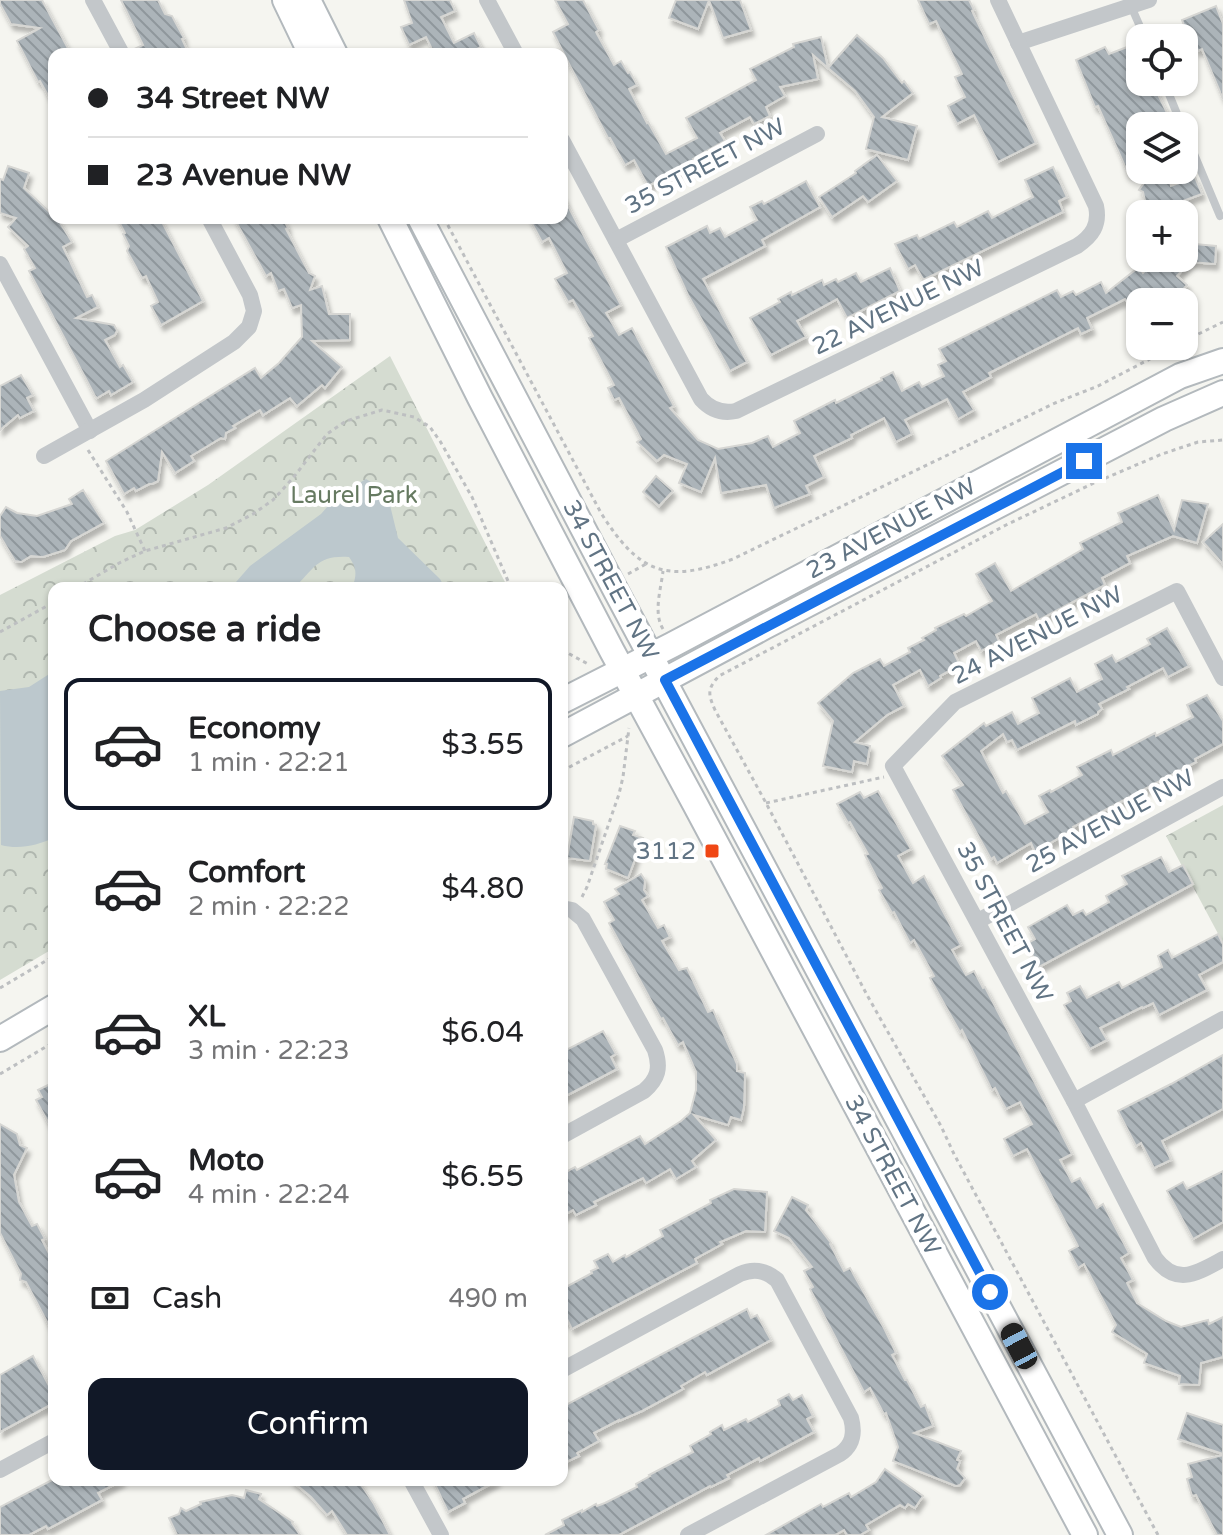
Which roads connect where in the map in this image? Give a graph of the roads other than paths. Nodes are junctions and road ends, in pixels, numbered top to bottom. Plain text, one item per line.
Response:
1 (93, 0) edge
2 (285, 0) edge
3 (308, 0) edge
4 (487, 0) edge
5 (998, 0) edge
6 (1149, 0) edge
7 (1130, 3) edge
8 (1139, 24) edge
9 (1018, 43) junction
10 (119, 48) edge
11 (308, 48) edge
12 (332, 48) edge
13 (513, 48) edge
14 (817, 134) dead end
15 (568, 151) edge
16 (1198, 164) edge
17 (1220, 216) dead end
18 (212, 224) edge
19 (393, 224) edge
20 (423, 224) edge
21 (616, 240) junction
22 (0, 264) edge
23 (1223, 361) edge
24 (1223, 393) edge
25 (719, 412) joint
26 (85, 434) junction
27 (44, 456) dead end
28 (652, 655) junction
29 (622, 669) junction
30 (1223, 678) edge
31 (665, 680) junction
32 (636, 695) junction
33 (568, 698) edge
34 (568, 732) edge
35 (895, 770) joint
36 (1223, 787) edge
37 (568, 910) edge
38 (978, 921) junction
39 (48, 1011) edge
40 (1223, 1019) edge
41 (0, 1039) edge
42 (1074, 1101) junction
43 (568, 1133) edge
44 (1223, 1259) edge
45 (568, 1367) edge
46 (48, 1444) edge
47 (0, 1470) edge
48 (414, 1486) edge
49 (441, 1535) edge
50 (688, 1535) edge
51 (1085, 1535) edge
52 (1120, 1535) edge

1 - 10 street
2 - 11 main road
3 - 12 main road
4 - 13 street
5 - 9 street
6 - 7 street
7 - 8 lane
7 - 9 street
9 - 25 street, 22 AVENUE NW
14 - 21 street, 35 STREET NW
15 - 21 street, 35 STREET NW
16 - 17 lane
18 - 26 street
19 - 29 main road, 34 STREET NW
20 - 28 main road, 34 STREET NW
21 - 25 street, 35 STREET NW
22 - 26 street
23 - 28 main road, 23 AVENUE NW
24 - 31 main road, 23 AVENUE NW
26 - 27 street
28 - 29 main road, 23 AVENUE NW
28 - 31 main road, 34 STREET NW
29 - 32 main road, 34 STREET NW
29 - 33 main road, 23 AVENUE NW
30 - 35 street, 24 AVENUE NW
31 - 32 main road, 23 AVENUE NW
31 - 52 main road, 34 STREET NW
32 - 34 main road, 23 AVENUE NW
32 - 51 main road, 34 STREET NW
35 - 38 street, 35 STREET NW
36 - 38 street, 25 AVENUE NW
37 - 43 street
38 - 42 street, 35 STREET NW
39 - 41 main road
40 - 42 street
42 - 44 street, 35 STREET NW
45 - 50 street
46 - 47 street
48 - 49 street

